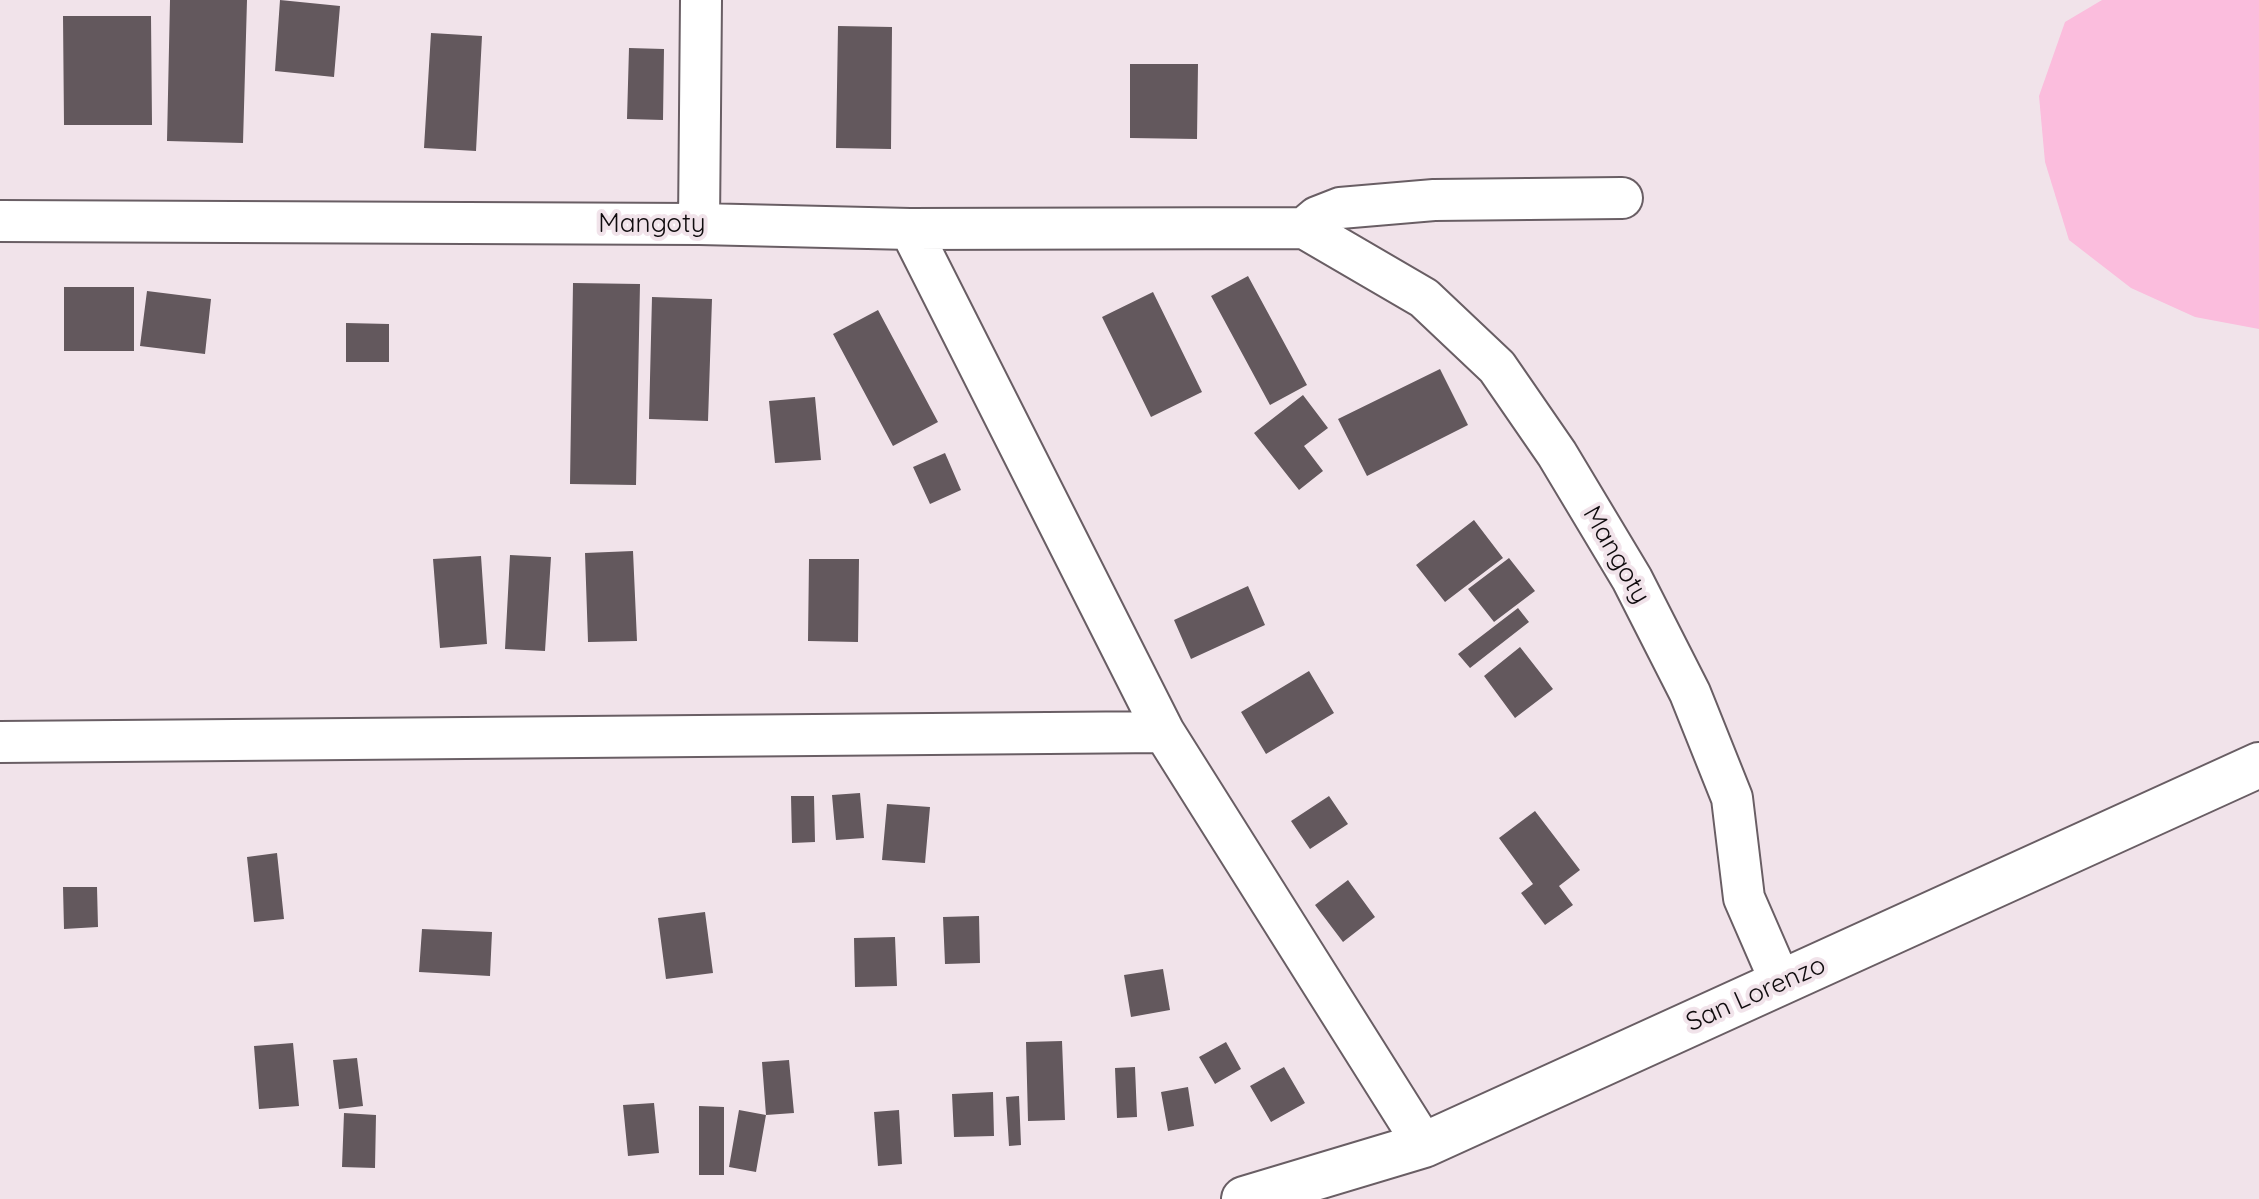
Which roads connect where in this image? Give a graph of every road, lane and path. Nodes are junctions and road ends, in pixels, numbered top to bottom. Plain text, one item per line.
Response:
1 (701, 0) edge
2 (1622, 198) dead end
3 (0, 221) edge
4 (699, 224) junction
5 (1304, 228) junction
6 (910, 229) junction
7 (1164, 732) junction
8 (0, 742) edge
9 (2259, 765) edge
10 (1781, 983) junction
11 (1424, 1145) junction
12 (1244, 1199) edge

1 - 4 street
2 - 5 street, Mangoty
3 - 4 street, Mangoty
4 - 6 street, Mangoty
5 - 6 street, Mangoty
5 - 10 street, Mangoty
6 - 7 street
7 - 8 street
7 - 11 street
9 - 10 street, San Lorenzo
10 - 11 street, San Lorenzo
11 - 12 street, San Lorenzo

